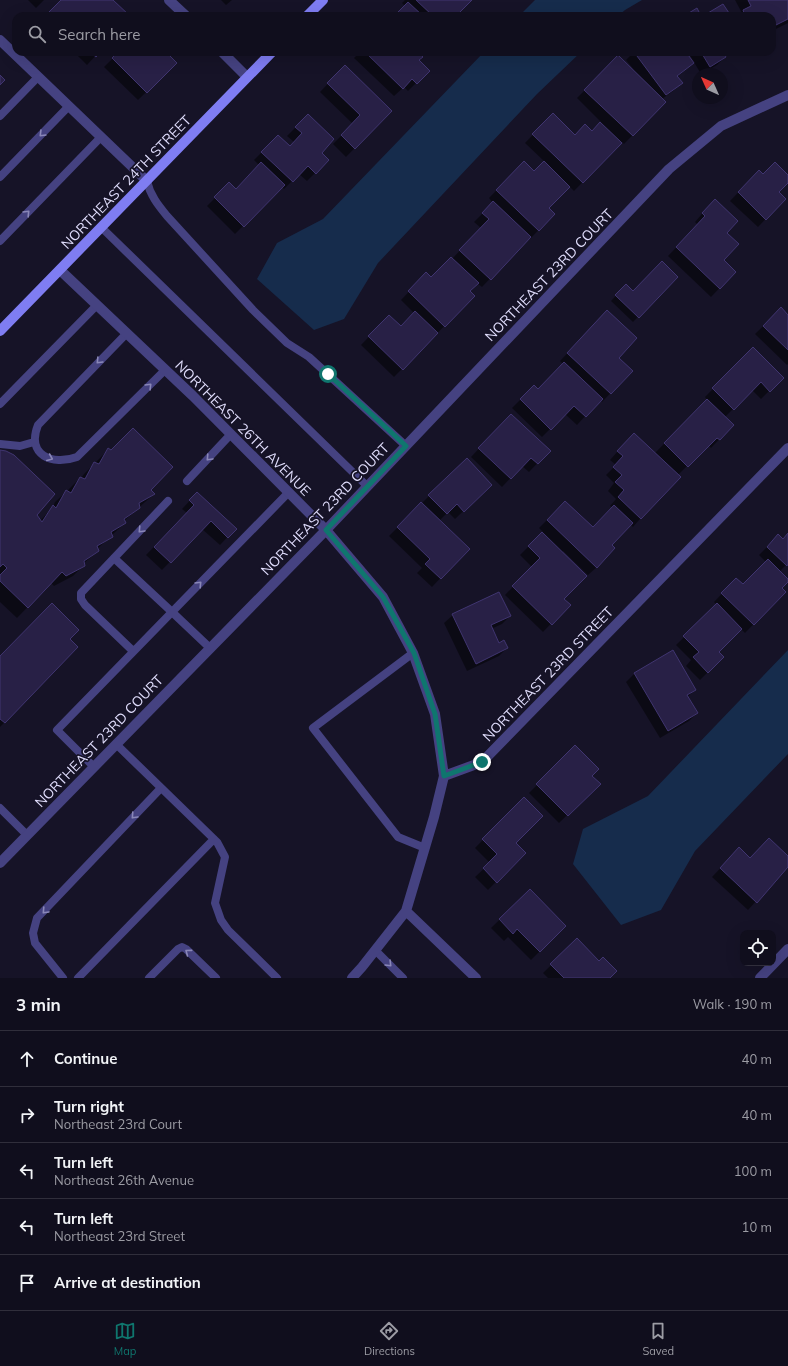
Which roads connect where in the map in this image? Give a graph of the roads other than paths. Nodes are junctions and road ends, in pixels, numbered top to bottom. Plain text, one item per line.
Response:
1 (170, 0) edge
2 (323, 0) edge
3 (182, 12) edge
4 (311, 12) edge
5 (0, 40) edge
6 (12, 52) edge
7 (16, 56) edge
8 (226, 56) edge
9 (268, 56) edge
10 (38, 77) junction
11 (247, 77) junction
12 (788, 95) edge
13 (69, 106) junction
14 (0, 116) edge
15 (101, 137) junction
16 (0, 177) edge
17 (147, 181) junction
18 (101, 227) junction
19 (0, 241) edge
20 (60, 270) junction
21 (97, 305) junction
22 (0, 331) edge
23 (127, 334) junction
24 (165, 370) junction
25 (0, 404) edge
26 (231, 434) junction
27 (34, 442) junction
28 (0, 444) edge
29 (406, 446) junction
30 (788, 448) edge
31 (187, 481) dead end
32 (367, 486) junction
33 (289, 492) junction
34 (168, 501) dead end
35 (326, 530) junction
36 (114, 558) junction
37 (172, 612) junction
38 (210, 648) junction
39 (133, 651) junction
40 (414, 653) junction
41 (116, 744) junction
42 (94, 767) junction
43 (444, 776) junction
44 (161, 788) junction
45 (0, 808) edge
46 (28, 835) junction
47 (214, 839) junction
48 (425, 848) junction
49 (0, 863) edge
50 (406, 911) junction
51 (788, 949) edge
52 (375, 950) junction
53 (271, 976) edge
54 (63, 978) edge
55 (78, 978) edge
56 (149, 978) edge
57 (216, 978) edge
58 (352, 978) edge
59 (403, 978) edge
60 (476, 978) edge
61 (760, 978) edge

1 - 3 street
2 - 4 street
5 - 6 street
7 - 10 street
8 - 11 street
9 - 11 street, NORTHEAST 24TH STREET
10 - 13 street
10 - 14 lane
11 - 17 street, NORTHEAST 24TH STREET
12 - 29 street, NORTHEAST 23RD COURT
13 - 15 street
13 -> 16 lane
15 - 17 street
19 -> 15 lane
17 - 18 street, NORTHEAST 24TH STREET
17 - 29 lane
18 - 20 street, NORTHEAST 24TH STREET
18 - 32 lane
20 - 21 street, NORTHEAST 26TH AVENUE
20 - 22 street, NORTHEAST 24TH STREET
21 - 23 street, NORTHEAST 26TH AVENUE
21 - 25 lane
23 - 24 street, NORTHEAST 26TH AVENUE
23 -> 27 lane
24 - 26 street, NORTHEAST 26TH AVENUE
27 -> 24 lane
26 -> 31 lane
26 - 33 street, NORTHEAST 26TH AVENUE
27 - 28 lane
29 - 32 street, NORTHEAST 23RD COURT
30 - 43 street, NORTHEAST 23RD STREET
32 - 35 street, NORTHEAST 23RD COURT
33 - 35 street, NORTHEAST 26TH AVENUE
37 -> 33 lane
34 -> 36 lane
35 - 38 street, NORTHEAST 23RD COURT
35 - 40 street, NORTHEAST 26TH AVENUE
36 - 37 lane
36 - 39 lane
37 - 38 lane
37 - 39 lane
38 - 41 street, NORTHEAST 23RD COURT
39 - 42 lane
40 - 43 street, NORTHEAST 26TH AVENUE
40 - 48 lane
41 - 42 street, NORTHEAST 23RD COURT
41 - 44 lane
42 - 46 street, NORTHEAST 23RD COURT
43 - 48 street
44 - 47 lane
44 -> 54 lane
45 - 46 lane
46 - 49 street, NORTHEAST 23RD COURT
47 - 53 lane
47 - 55 lane
48 - 50 street
50 - 52 street
50 - 60 street
51 - 61 street
52 - 58 street
52 -> 59 lane
57 -> 56 lane

